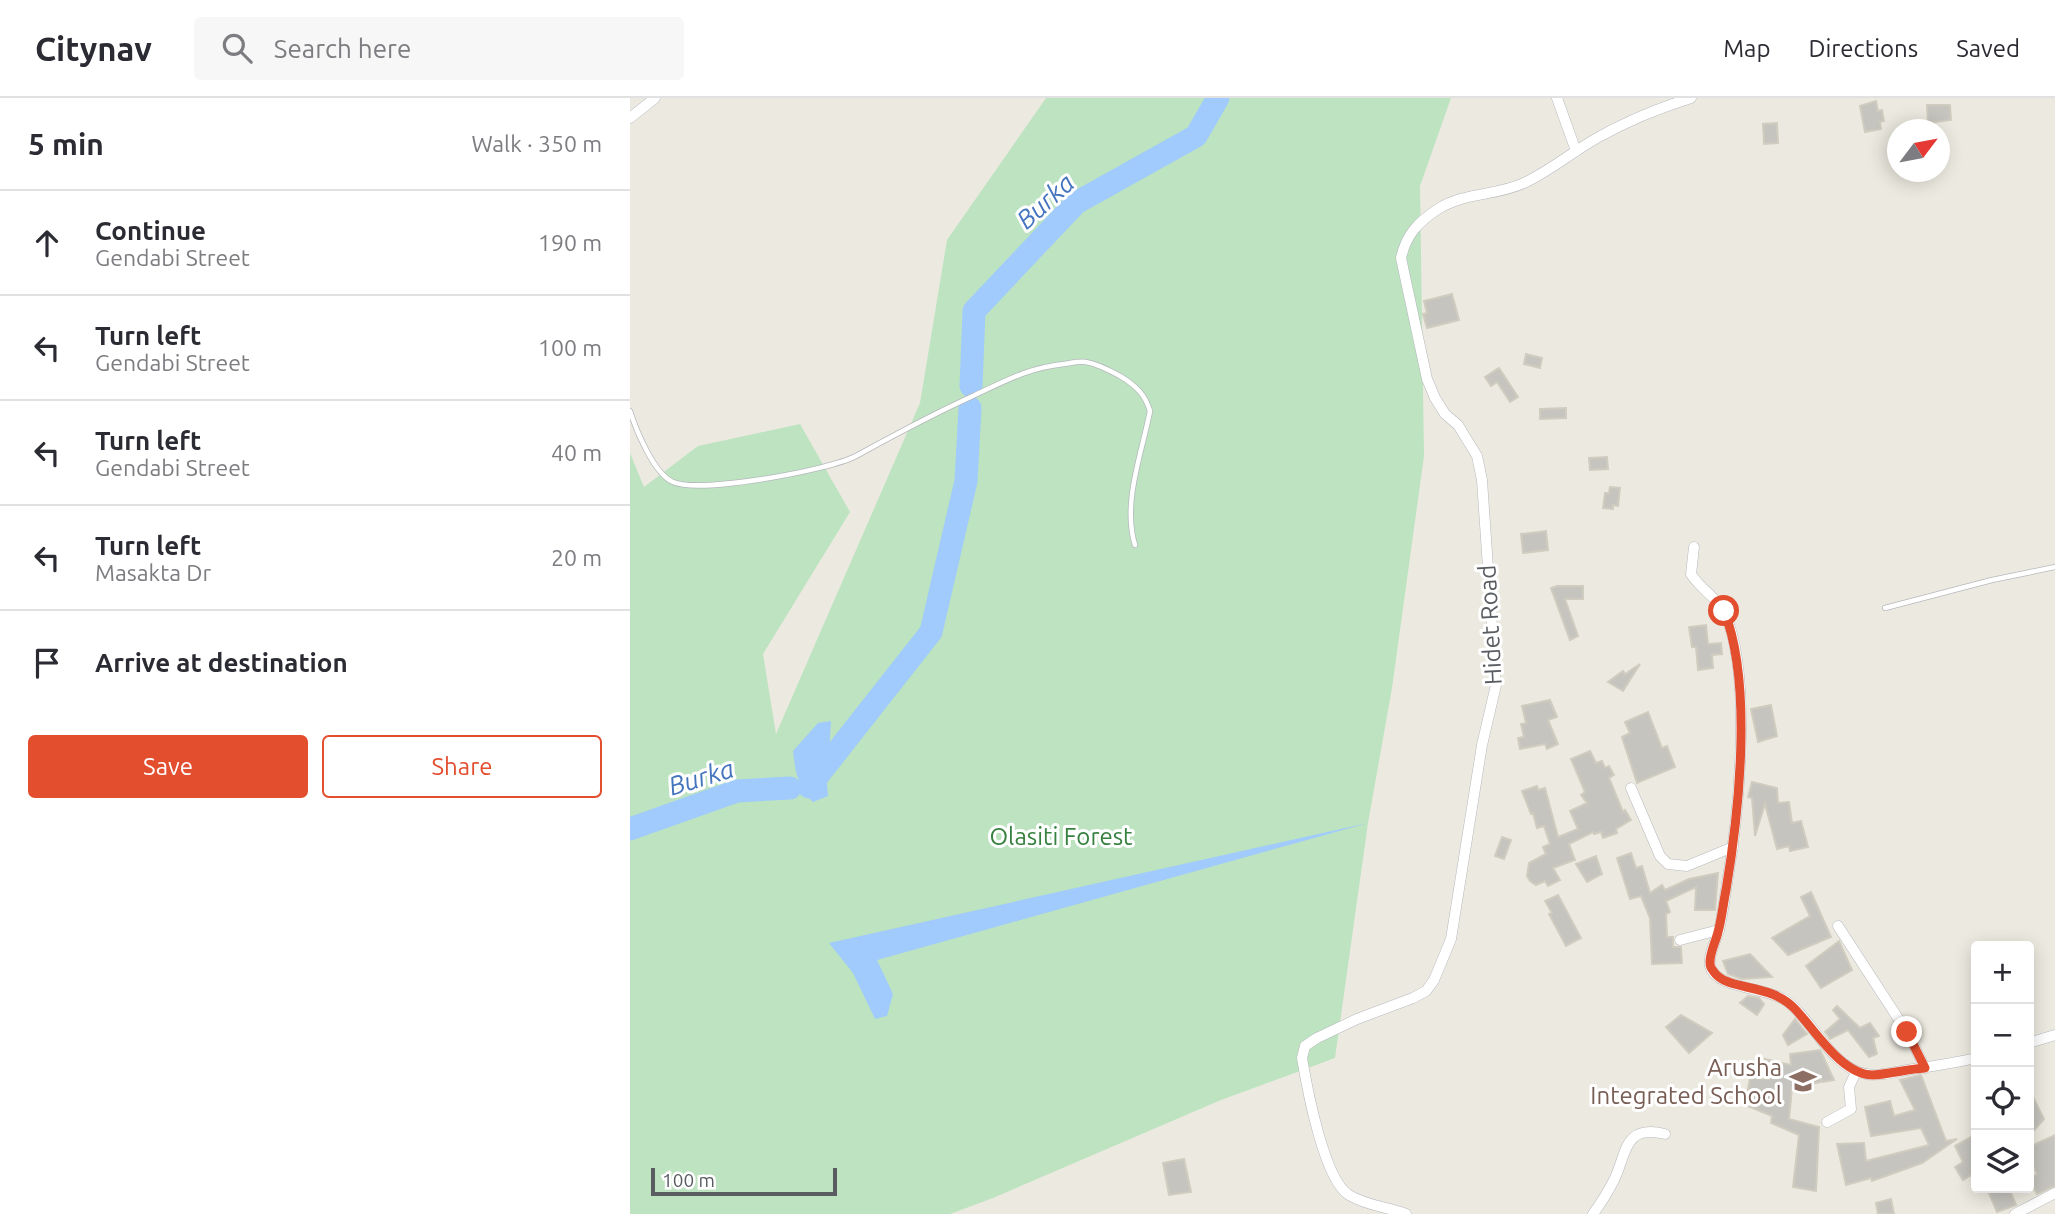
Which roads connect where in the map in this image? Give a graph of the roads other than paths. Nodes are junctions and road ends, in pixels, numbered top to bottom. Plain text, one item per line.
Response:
1 (655, 98) edge
2 (1557, 98) edge
3 (1691, 98) edge
4 (630, 118) edge
5 (1576, 151) junction
6 (630, 411) edge
7 (1135, 545) dead end
8 (1693, 547) dead end
9 (2055, 567) edge
10 (1885, 608) dead end
11 (1631, 788) dead end
12 (1733, 847) junction
13 (1838, 926) dead end
14 (1719, 930) junction
15 (1680, 940) dead end
16 (2055, 1035) edge
17 (2034, 1041) edge
18 (1971, 1059) edge
19 (1925, 1068) junction
20 (1856, 1072) junction
21 (1827, 1122) dead end
22 (1665, 1134) dead end
23 (2055, 1193) edge
24 (1406, 1214) edge
25 (1593, 1214) edge
26 (2015, 1214) edge

1 - 4 street
2 - 5 street
3 - 5 street, Hidet Road
5 - 24 street, Hidet Road
6 - 7 lane
8 - 12 street
9 - 10 lane
11 - 12 street
12 - 14 street
13 - 19 street
14 - 15 street
14 - 20 street
16 - 17 street
18 - 19 street
19 - 20 street
20 - 21 street
22 - 25 street
23 - 26 street

